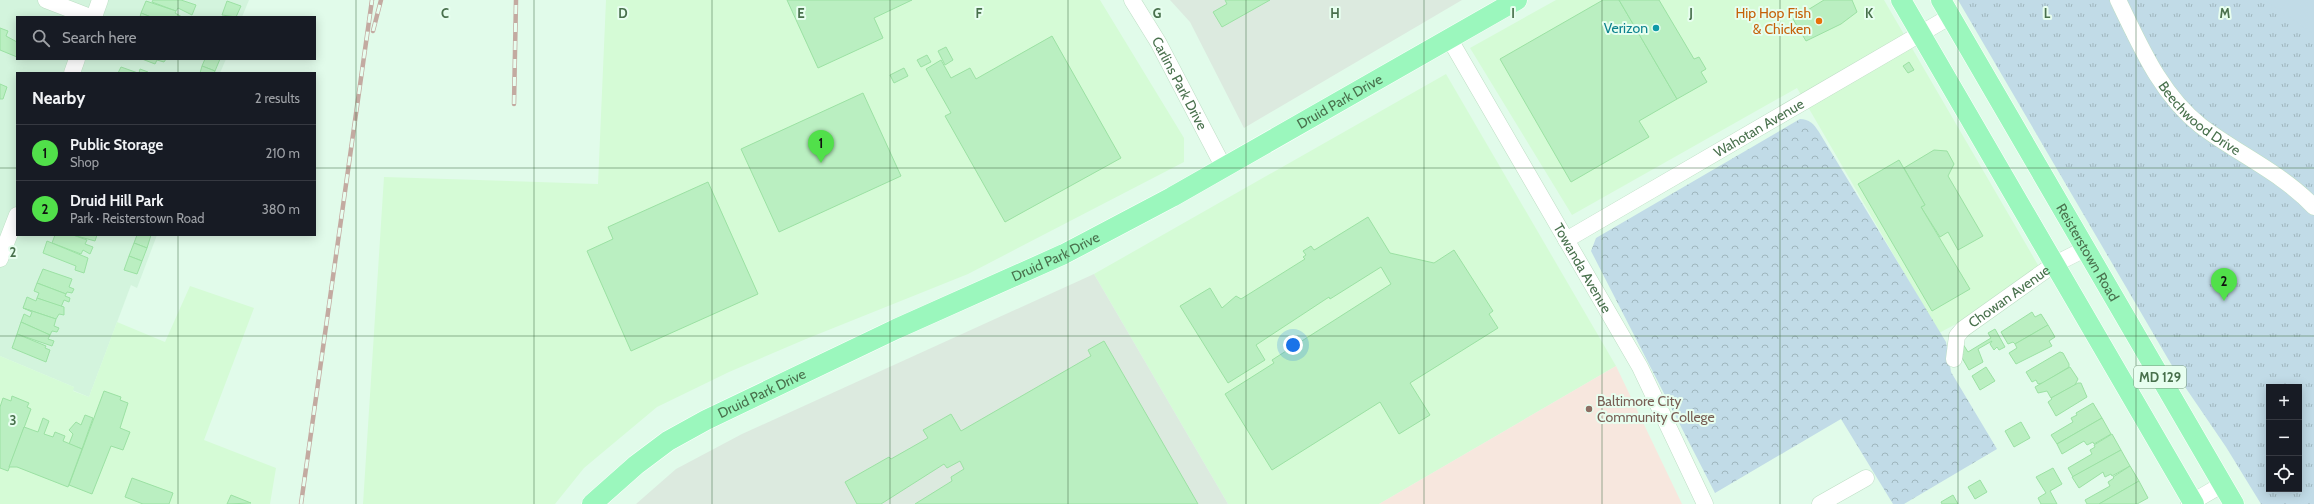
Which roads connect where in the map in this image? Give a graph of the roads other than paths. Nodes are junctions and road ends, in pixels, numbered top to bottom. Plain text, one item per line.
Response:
1 (46, 0) edge
2 (100, 0) edge
3 (1132, 0) edge
4 (1517, 0) edge
5 (1901, 0) edge
6 (2118, 0) edge
7 (1946, 8) edge
8 (87, 16) edge
9 (94, 16) edge
10 (1921, 33) junction
11 (1449, 38) junction
12 (77, 60) edge
13 (72, 72) edge
14 (1224, 168) junction
15 (2314, 207) edge
16 (16, 218) edge
17 (1566, 240) junction
18 (2085, 249) junction
19 (0, 259) edge
20 (2054, 265) junction
21 (1954, 359) dead end
22 (1866, 478) dead end
23 (2223, 484) junction
24 (2192, 503) edge
25 (592, 504) edge
26 (1705, 504) edge
27 (1820, 504) edge
28 (2234, 504) edge

1 - 8 street
2 - 9 street
3 - 14 street, Carlins Park Drive
4 - 11 main road, Druid Park Drive
5 - 10 main road, MD 129
6 - 15 street, Beechwood Drive
7 - 10 street, Wahotan Avenue
7 - 18 main road, Reisterstown Road / MD 129
10 - 17 street, Wahotan Avenue
10 - 20 main road, MD 129
11 - 14 main road, Druid Park Drive
11 - 17 street, Towanda Avenue
12 - 13 street
14 - 25 main road, Druid Park Drive
16 - 19 street
17 - 26 street, Towanda Avenue
18 - 20 street, Chowan Avenue
18 - 23 main road, Reisterstown Road / MD 129
20 - 21 street, Chowan Avenue
20 - 24 main road, MD 129
22 - 27 street
23 - 24 street
23 - 28 main road, Reisterstown Road / MD 129

